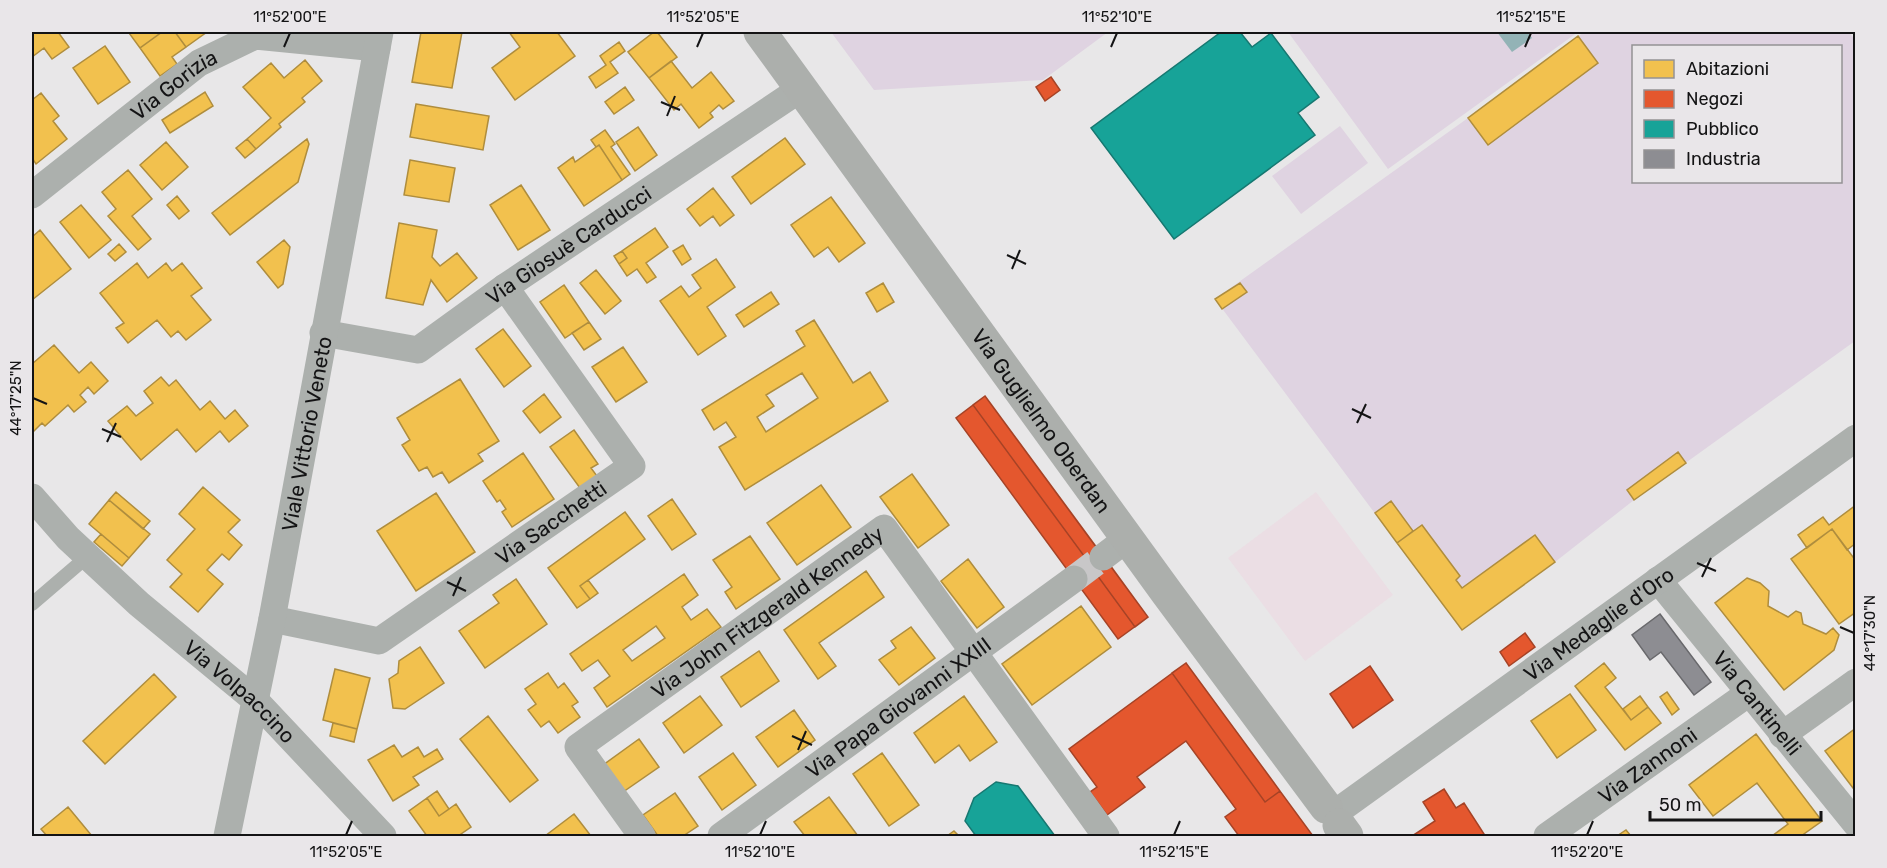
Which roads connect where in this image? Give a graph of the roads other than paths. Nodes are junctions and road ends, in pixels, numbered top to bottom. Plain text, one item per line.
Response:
1 (759, 32) edge
2 (378, 40) edge
3 (802, 88) junction
4 (32, 195) edge
5 (505, 287) junction
6 (323, 333) junction
7 (1856, 438) edge
8 (32, 497) edge
9 (87, 556) junction
10 (1074, 579) tunnel mouth
11 (1658, 580) junction
12 (32, 604) edge
13 (272, 619) junction
14 (974, 653) junction
15 (1856, 682) edge
16 (1749, 693) junction
17 (255, 699) junction
18 (1782, 735) junction
19 (1338, 819) edge
20 (1856, 824) edge
21 (227, 837) edge
22 (383, 837) edge
23 (642, 837) edge
24 (721, 837) edge
25 (1106, 837) edge
26 (1547, 837) edge

1 - 3 main road, Via Guglielmo Oberdan
2 - 4 street, Via Gorizia
2 - 6 street, Viale Vittorio Veneto
3 - 5 street, Via Giosuè Carducci
3 - 19 main road, Via Guglielmo Oberdan
5 - 6 street, Via Giosuè Carducci
5 - 13 street, Via Sacchetti
6 - 13 street, Viale Vittorio Veneto
7 - 11 street, Via Medaglie d'Oro
8 - 9 street, Via Volpaccino
9 - 12 lane
9 - 17 street, Via Volpaccino
10 - 14 street, Via Papa Giovanni XXIII
11 - 16 street, Via Cantinelli
11 - 19 street, Via Medaglie d'Oro
13 - 17 street, Viale Vittorio Veneto
14 - 23 street, Via John Fitzgerald Kennedy
14 - 24 street, Via Papa Giovanni XXIII
14 - 25 street, Via John Fitzgerald Kennedy
15 - 18 street
16 - 18 street, Via Cantinelli
16 - 26 street, Via Zannoni
17 - 21 street, Viale Vittorio Veneto
17 - 22 street, Via Volpaccino
18 - 20 street, Via Cantinelli

